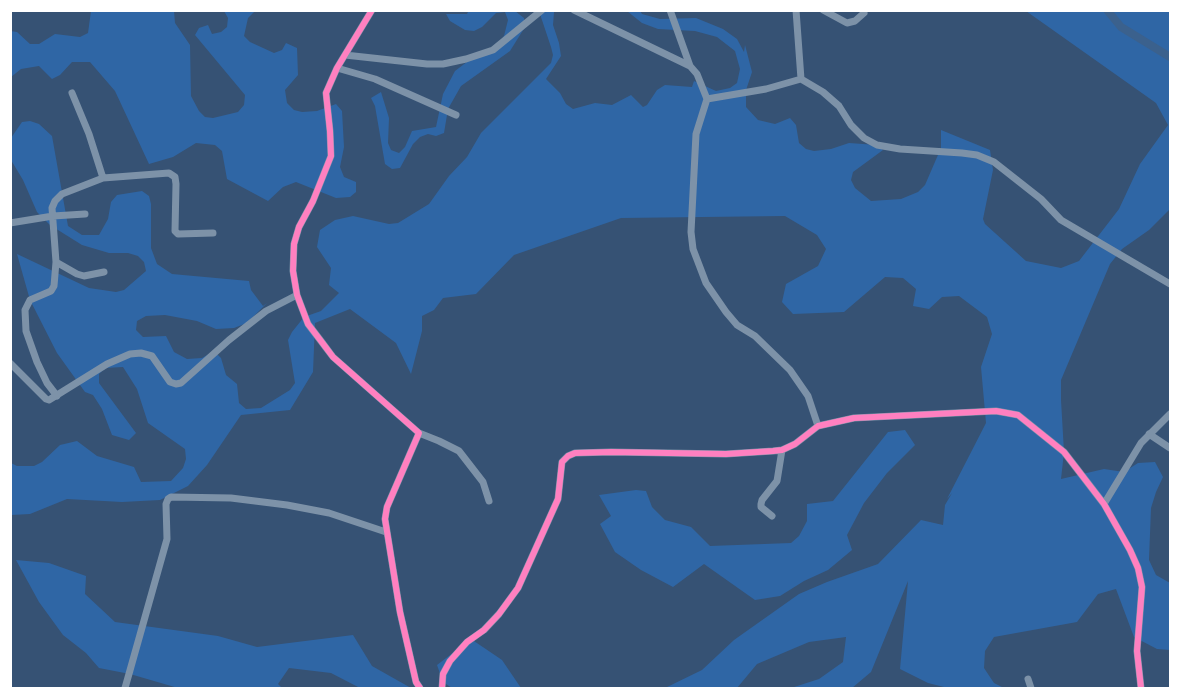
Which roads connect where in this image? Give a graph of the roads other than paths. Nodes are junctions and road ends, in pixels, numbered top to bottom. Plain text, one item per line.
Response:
1 (372, 10) edge
2 (543, 10) edge
3 (574, 10) edge
4 (670, 10) edge
5 (796, 10) edge
6 (823, 10) edge
7 (864, 13) dead end
8 (345, 56) junction
9 (690, 66) junction
10 (337, 68) junction
11 (801, 79) junction
12 (72, 93) dead end
13 (707, 99) junction
14 (456, 115) dead end
15 (103, 178) junction
16 (85, 214) dead end
17 (53, 216) junction
18 (10, 223) edge
19 (213, 232) dead end
20 (56, 261) junction
21 (104, 272) dead end
22 (1170, 284) edge
23 (297, 295) junction
24 (10, 363) edge
25 (57, 396) junction
26 (1170, 414) edge
27 (818, 426) junction
28 (418, 433) junction
29 (1149, 434) junction
30 (1170, 448) edge
31 (782, 450) junction
32 (489, 501) dead end
33 (1104, 504) junction
34 (772, 516) dead end
35 (386, 532) junction
36 (1028, 679) dead end
37 (125, 688) edge
38 (420, 688) edge
39 (442, 688) edge
40 (1031, 688) edge
41 (1141, 688) edge

1 - 8 street
2 - 8 street
3 - 9 street
4 - 9 street
5 - 11 street
6 - 7 street
8 - 10 street
9 - 13 street
10 - 14 street
10 - 23 street
11 - 13 street
11 - 22 street
12 - 15 street
13 - 27 street
15 - 17 street
15 - 19 street
16 - 17 street
17 - 18 street
17 - 20 street
20 - 21 street
20 - 25 street
23 - 25 street
23 - 28 street
24 - 25 street
26 - 29 street
27 - 31 street
27 - 33 street
28 - 32 street
28 - 35 street
29 - 30 street
29 - 33 street
31 - 34 street
31 - 39 street
33 - 41 street
35 - 37 street
35 - 38 street
36 - 40 street

